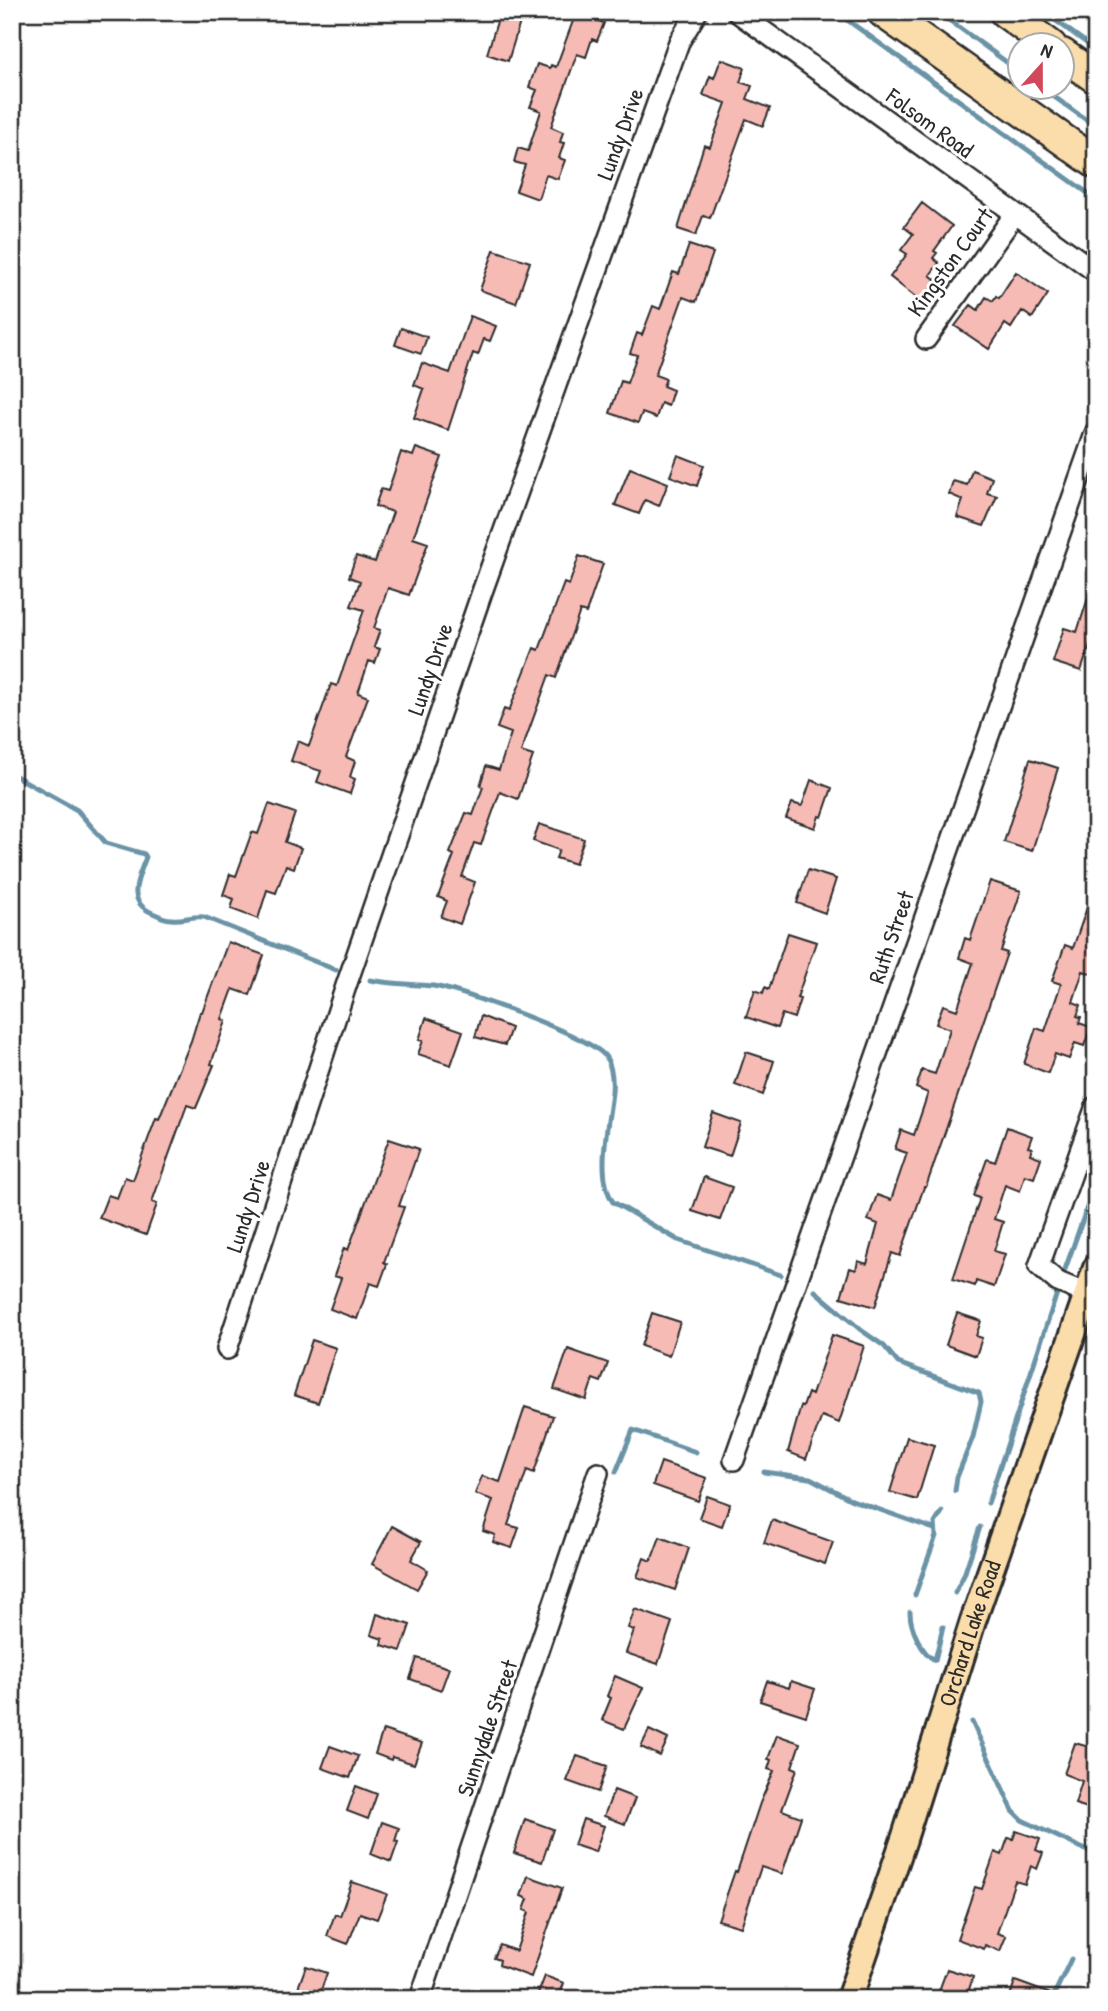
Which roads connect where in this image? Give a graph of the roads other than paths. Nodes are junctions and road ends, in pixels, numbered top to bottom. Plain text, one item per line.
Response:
1 (697, 12) edge
2 (737, 12) edge
3 (883, 12) edge
4 (1005, 12) edge
5 (1032, 32) edge
6 (1076, 64) edge
7 (1096, 78) edge
8 (1096, 163) edge
9 (1015, 214) junction
10 (1096, 272) edge
11 (926, 339) dead end
12 (1096, 431) edge
13 (1096, 1106) edge
14 (1096, 1269) edge
15 (1087, 1294) junction
16 (227, 1349) dead end
17 (734, 1460) dead end
18 (598, 1473) dead end
19 (419, 1999) edge
20 (849, 1999) edge

1 - 16 street, Lundy Drive
2 - 9 street, Folsom Road
3 - 8 highway
4 - 5 highway
6 - 7 highway
9 - 10 street, Folsom Road
9 - 11 street, Kingston Court
12 - 17 street, Ruth Street
13 - 15 street
14 - 15 main road, Orchard Lake Road
15 - 20 main road, Orchard Lake Road
18 - 19 street, Sunnydale Street

